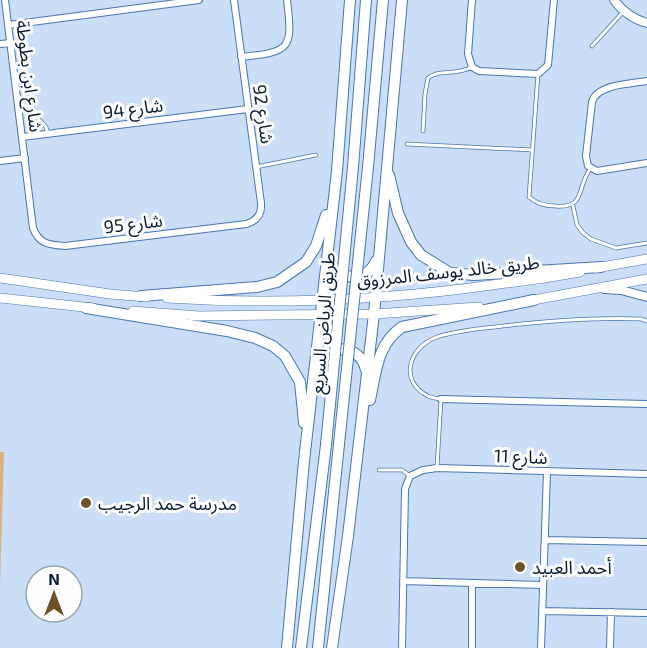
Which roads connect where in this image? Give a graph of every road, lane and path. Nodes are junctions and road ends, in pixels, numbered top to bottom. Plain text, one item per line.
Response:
1 (5, 0) edge
2 (200, 0) edge
3 (234, 0) edge
4 (286, 0) edge
5 (350, 0) edge
6 (366, 0) edge
7 (384, 0) edge
8 (402, 0) edge
9 (472, 0) edge
10 (554, 0) edge
11 (614, 0) edge
12 (624, 11) junction
13 (647, 23) edge
14 (9, 25) junction
15 (11, 43) junction
16 (0, 44) edge
17 (592, 46) dead end
18 (241, 57) junction
19 (472, 67) junction
20 (538, 74) junction
21 (15, 79) junction
22 (647, 81) edge
23 (248, 109) junction
24 (423, 131) dead end
25 (48, 134) junction
26 (22, 137) junction
27 (407, 144) dead end
28 (532, 150) junction
29 (316, 155) dead end
30 (25, 158) junction
31 (0, 161) edge
32 (386, 161) junction
33 (647, 163) edge
34 (256, 167) junction
35 (590, 168) junction
36 (337, 171) junction
37 (573, 206) junction
38 (246, 224) joint
39 (33, 228) joint
40 (647, 243) edge
41 (328, 254) junction
42 (378, 255) junction
43 (647, 259) edge
44 (601, 267) junction
45 (0, 279) edge
46 (647, 279) edge
47 (597, 288) junction
48 (141, 296) junction
49 (647, 297) edge
50 (0, 298) edge
51 (375, 298) junction
52 (322, 299) junction
53 (534, 300) junction
54 (86, 308) junction
55 (374, 314) junction
56 (321, 315) junction
57 (647, 321) edge
58 (316, 368) junction
59 (367, 373) junction
60 (441, 399) junction
61 (647, 404) edge
62 (359, 441) junction
63 (304, 461) junction
64 (437, 468) junction
65 (379, 470) dead end
66 (547, 472) junction
67 (647, 474) edge
68 (410, 476) junction
69 (546, 540) junction
70 (647, 542) edge
71 (403, 581) junction
72 (472, 583) junction
73 (543, 585) junction
74 (542, 611) junction
75 (611, 612) junction
76 (647, 613) edge
77 (287, 648) edge
78 (301, 648) edge
79 (318, 648) edge
80 (332, 648) edge
81 (402, 648) edge
82 (472, 648) edge
83 (541, 648) edge
84 (610, 648) edge

1 - 14 street, شارع ابن بطوطة
2 - 14 street
3 - 18 street, شارع 92
4 - 18 street
5 - 36 highway
6 - 78 highway, طريق الرياض السريع, bridge
7 - 79 highway, طريق الرياض السريع, bridge
8 - 32 highway
9 - 19 street
10 - 20 street
11 - 12 street
12 - 13 street
12 - 17 lane
14 - 15 street, شارع ابن بطوطة
15 - 16 street
15 - 21 street, شارع ابن بطوطة
18 - 23 street, شارع 92
19 - 20 street
19 - 24 lane
20 - 28 lane
21 - 25 lane
21 - 26 street, شارع ابن بطوطة
22 - 35 street
23 - 25 street, شارع 94
23 - 34 street, شارع 92
25 - 26 street, شارع 94
26 - 30 street, شارع ابن بطوطة
27 - 28 lane
28 - 37 lane
29 - 34 lane
30 - 31 street
30 - 39 street, شارع ابن بطوطة
32 - 42 highway
32 - 44 highway
33 - 35 street
34 - 38 street, شارع 92
35 - 37 lane
36 - 41 highway
36 - 48 highway
37 - 40 lane
38 - 39 street, شارع 95
41 - 42 highway
41 - 52 highway
42 - 51 highway
43 - 44 main road, طريق خالد يوسف المرزوق
44 - 51 main road, طريق خالد يوسف المرزوق
45 - 48 main road, طريق خالد يوسف المرزوق
46 - 47 main road, طريق خالد يوسف المرزوق
47 - 49 street
47 - 53 main road, طريق خالد يوسف المرزوق
48 - 52 main road, طريق خالد يوسف المرزوق
50 - 54 main road, طريق خالد يوسف المرزوق
51 - 52 main road, طريق خالد يوسف المرزوق
51 - 55 highway
52 - 56 highway
53 - 55 main road, طريق خالد يوسف المرزوق
53 - 62 highway
54 - 56 main road, طريق خالد يوسف المرزوق
54 - 63 highway
55 - 56 main road, طريق خالد يوسف المرزوق
55 - 59 highway
56 - 58 highway
57 - 60 lane
58 - 59 highway
58 - 63 highway
59 - 62 highway
60 - 61 street
60 - 64 lane
62 - 80 highway
63 - 77 highway
64 - 66 street, شارع 11
64 - 68 street, شارع 11
65 - 68 lane
66 - 67 street, شارع 11
66 - 69 street
68 - 71 street
69 - 70 street
69 - 73 street
71 - 72 street
71 - 81 street
72 - 73 street
72 - 82 street
73 - 74 street
74 - 75 street
74 - 83 street
75 - 76 street
75 - 84 street

